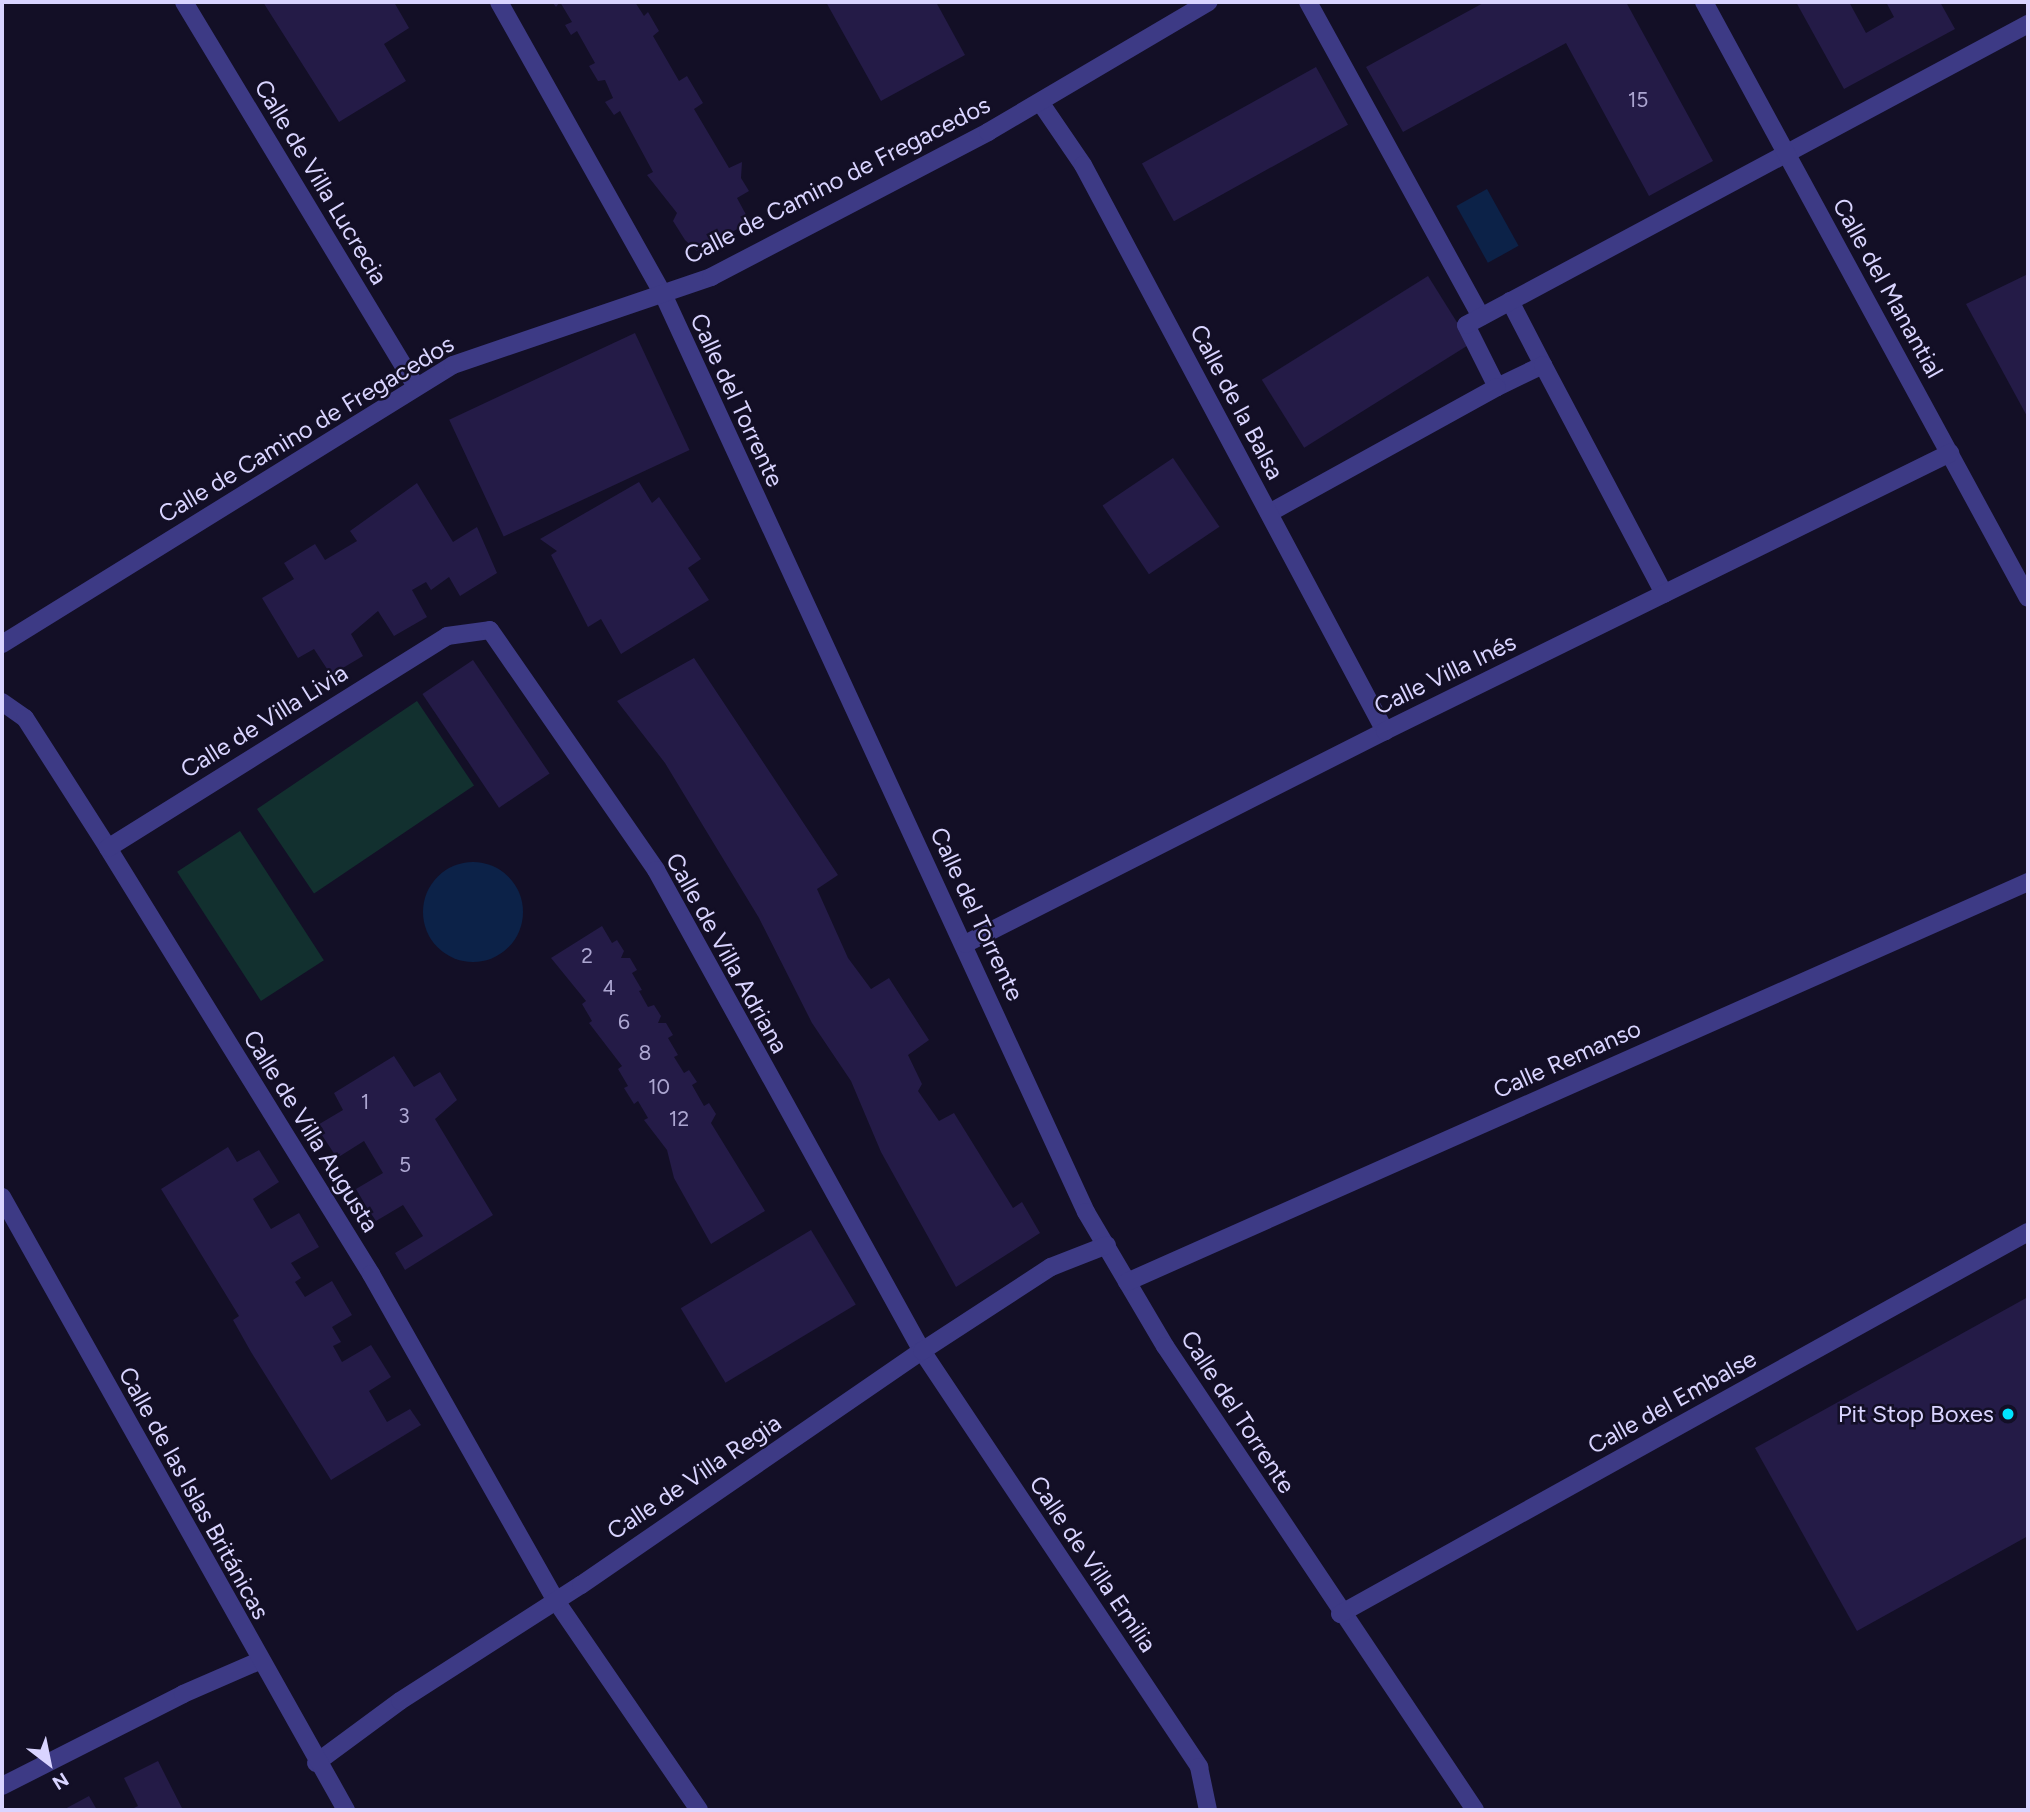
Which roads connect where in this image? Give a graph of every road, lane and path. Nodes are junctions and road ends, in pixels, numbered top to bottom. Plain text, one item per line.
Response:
1 (184, 2) edge
2 (499, 2) edge
3 (1209, 2) edge
4 (1308, 2) edge
5 (1704, 2) edge
6 (2028, 24) edge
7 (1040, 102) junction
8 (1786, 152) junction
9 (663, 294) junction
10 (1510, 301) junction
11 (1481, 317) junction
12 (1543, 365) junction
13 (416, 387) junction
14 (1497, 387) junction
15 (1950, 453) junction
16 (1269, 513) junction
17 (1664, 594) junction
18 (2028, 598) edge
19 (447, 636) joint
20 (2, 644) edge
21 (2, 702) edge
22 (1385, 731) junction
23 (108, 848) junction
24 (2028, 882) edge
25 (965, 944) junction
26 (2, 1197) edge
27 (2028, 1232) edge
28 (1107, 1245) junction
29 (1127, 1282) junction
30 (922, 1351) junction
31 (556, 1601) junction
32 (1340, 1614) junction
33 (259, 1661) junction
34 (316, 1763) junction
35 (2, 1786) edge
36 (346, 1810) edge
37 (699, 1810) edge
38 (1208, 1810) edge
39 (1475, 1810) edge

1 - 13 street, Calle de Villa Lucrecia
2 - 9 street, Calle del Torrente
3 - 7 street, Calle de Camino de Fregacedos
4 - 11 street
5 - 8 street, Calle del Manantial
6 - 8 street
7 - 9 street, Calle de Camino de Fregacedos
7 - 16 street, Calle de la Balsa
8 - 10 street
8 - 15 street, Calle del Manantial
9 - 13 street, Calle de Camino de Fregacedos
9 - 25 street, Calle del Torrente
10 - 11 street
10 - 12 street
11 - 14 street
12 - 14 street
12 - 17 street
13 - 20 street, Calle de Camino de Fregacedos
14 - 16 street
15 - 17 street, Calle Villa Inés
15 - 18 street, Calle del Manantial
16 - 22 street, Calle de la Balsa
17 - 22 street, Calle Villa Inés
19 - 23 street, Calle de Villa Livia
19 - 30 street, Calle de Villa Adriana
21 - 23 street, Calle de Villa Augusta
22 - 25 street, Calle Villa Inés
23 - 31 street, Calle de Villa Augusta
24 - 29 street, Calle Remanso
25 - 28 street, Calle del Torrente
26 - 33 street, Calle de las Islas Británicas
27 - 32 street, Calle del Embalse
28 - 29 street, Calle del Torrente
28 - 30 street, Calle de Villa Regia
29 - 32 street, Calle del Torrente
30 - 31 street, Calle de Villa Regia
30 - 38 street, Calle de Villa Emilia
31 - 34 street, Calle de Villa Regia
31 - 37 street
32 - 39 street, Calle del Torrente
33 - 34 street, Calle de las Islas Británicas
33 - 35 street
34 - 36 street, Calle de las Islas Británicas

